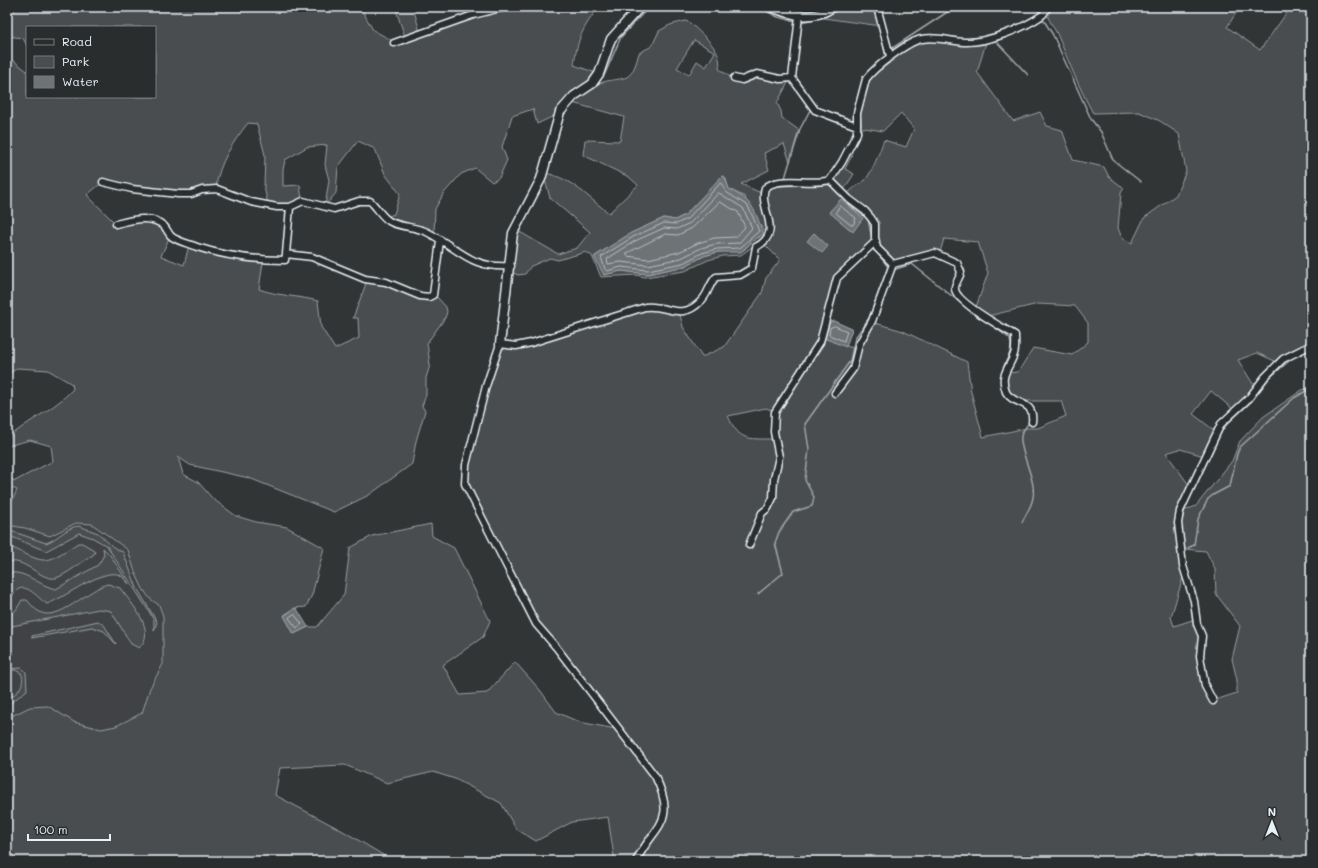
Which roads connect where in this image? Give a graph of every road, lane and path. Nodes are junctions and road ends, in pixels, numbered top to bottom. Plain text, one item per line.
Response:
1 (505, 7) edge
2 (640, 7) edge
3 (771, 7) edge
4 (833, 7) edge
5 (877, 7) edge
6 (1040, 7) edge
7 (1048, 7) edge
8 (486, 9) edge
9 (1044, 13) junction
10 (799, 16) junction
11 (394, 43) dead end
12 (888, 59) junction
13 (734, 78) dead end
14 (792, 78) junction
15 (856, 126) junction
16 (830, 180) junction
17 (103, 182) dead end
18 (290, 207) junction
19 (116, 224) dead end
20 (440, 241) junction
21 (876, 241) junction
22 (286, 254) junction
23 (893, 264) junction
24 (511, 266) junction
25 (500, 344) junction
26 (1310, 347) edge
27 (836, 393) dead end
28 (1032, 422) dead end
29 (749, 545) dead end
30 (1213, 701) dead end
31 (636, 861) edge

1 - 8 street
2 - 24 street
3 - 10 street
4 - 10 street
5 - 12 street
6 - 9 street
7 - 9 street
8 - 11 street
9 - 12 street
10 - 14 street
12 - 15 street
13 - 14 street
14 - 15 street
15 - 16 street
16 - 21 street
16 - 25 street
17 - 18 street
18 - 20 street
18 - 22 street
19 - 22 street
20 - 22 street
20 - 24 street
21 - 23 street
21 - 29 street
23 - 27 street
23 - 28 street
24 - 25 street
25 - 31 street
26 - 30 street

